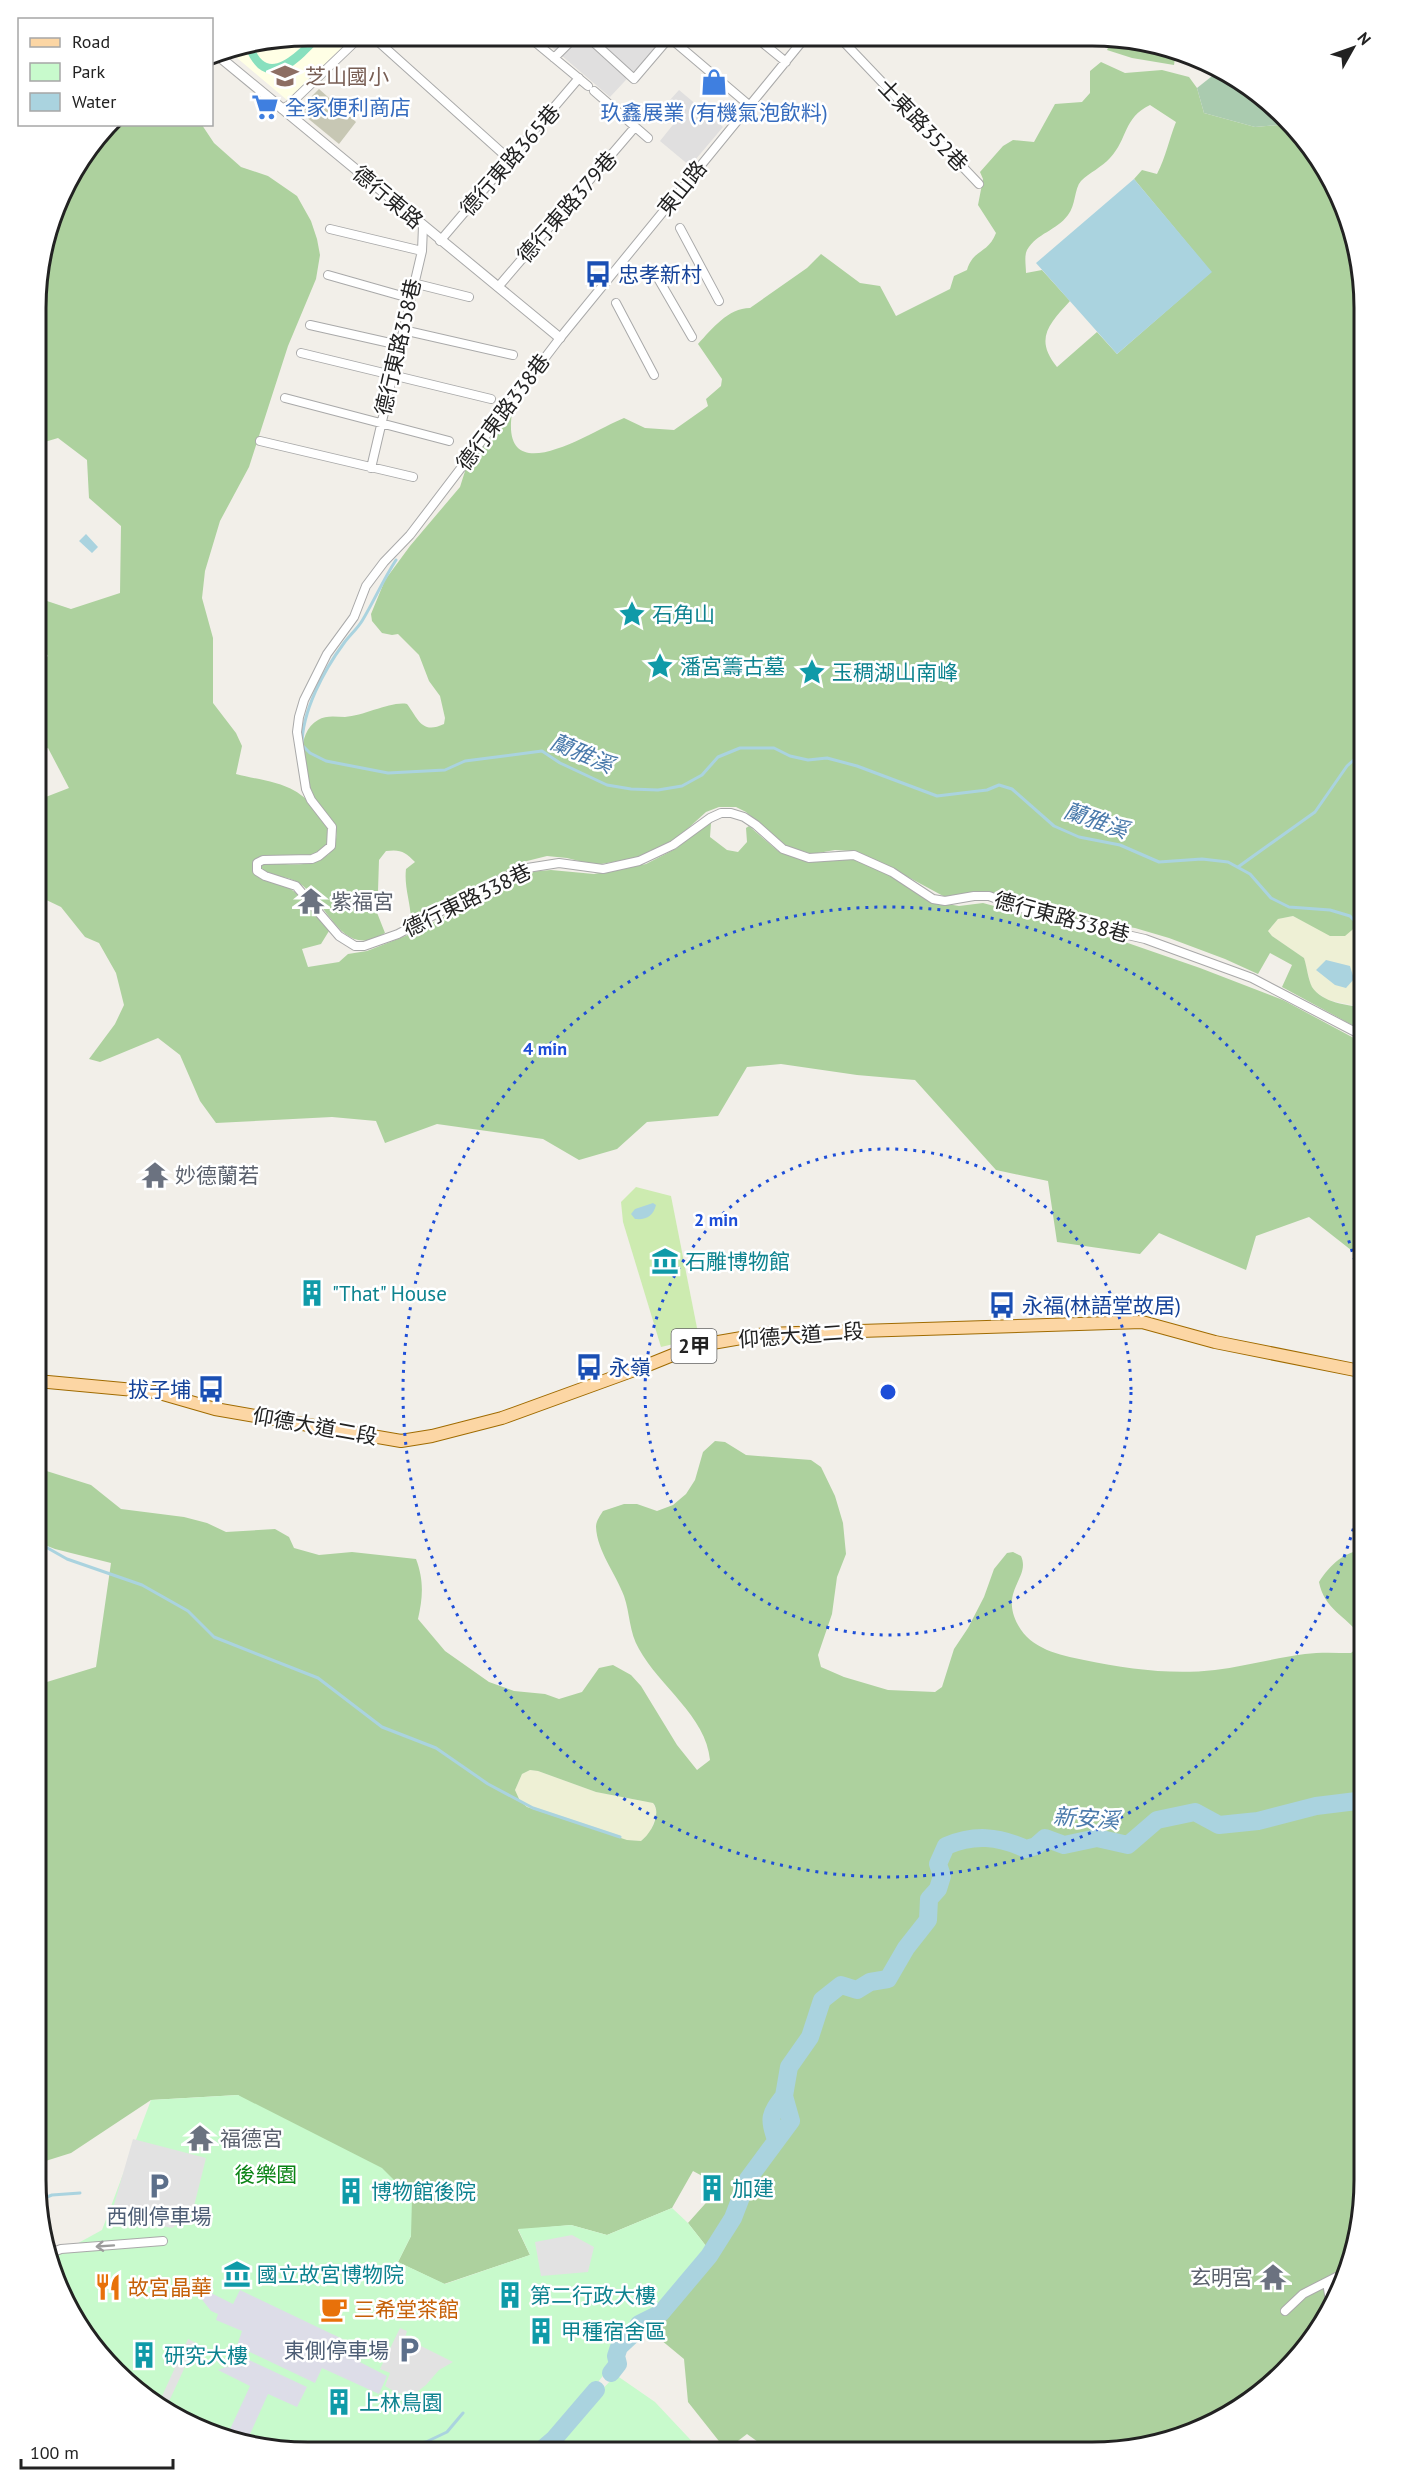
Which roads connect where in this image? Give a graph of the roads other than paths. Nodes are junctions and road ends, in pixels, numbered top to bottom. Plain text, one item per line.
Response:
1 (351, 46) edge
2 (383, 46) edge
3 (540, 46) edge
4 (566, 46) edge
5 (598, 46) edge
6 (663, 46) edge
7 (679, 46) edge
8 (767, 46) edge
9 (799, 46) edge
10 (848, 46) edge
11 (554, 58) junction
12 (223, 60) edge
13 (786, 62) junction
14 (579, 78) junction
15 (750, 106) junction
16 (282, 109) junction
17 (635, 127) junction
18 (648, 138) dead end
19 (510, 160) junction
20 (980, 184) dead end
21 (423, 226) junction
22 (330, 228) dead end
23 (680, 228) dead end
24 (441, 241) junction
25 (422, 251) junction
26 (328, 275) dead end
27 (658, 280) dead end
28 (413, 283) junction
29 (498, 287) junction
30 (469, 297) dead end
31 (409, 298) junction
32 (719, 301) dead end
33 (616, 303) dead end
34 (310, 325) dead end
35 (403, 330) junction
36 (692, 337) dead end
37 (560, 338) junction
38 (399, 345) junction
39 (301, 353) dead end
40 (513, 355) dead end
41 (391, 375) junction
42 (654, 375) dead end
43 (285, 398) dead end
44 (491, 399) dead end
45 (381, 423) junction
46 (260, 441) dead end
47 (449, 441) dead end
48 (370, 468) junction
49 (413, 477) dead end
50 (1354, 1031) edge
51 (1354, 1370) edge
52 (46, 1382) edge
53 (163, 2241) dead end
54 (56, 2251) edge
55 (1336, 2277) edge
56 (1327, 2282) junction
57 (1329, 2295) edge
58 (1285, 2311) dead end

1 - 16 street
2 - 19 street
3 - 11 street
4 - 11 street
5 - 6 street
7 - 15 street
8 - 13 street
9 - 13 street, 東山路
10 - 20 street, 士東路352巷
11 - 14 street
12 - 16 street, 德行東路
13 - 15 street, 東山路
14 - 17 street
14 - 19 street, 德行東路365巷
15 - 37 street, 東山路
16 - 21 street, 德行東路
17 - 18 street
17 - 29 street, 德行東路379巷
19 - 24 street, 德行東路365巷
21 - 24 street, 德行東路
21 - 25 street, 德行東路358巷
22 - 25 street
23 - 32 street
24 - 29 street, 德行東路
25 - 28 street, 德行東路358巷
26 - 31 street
27 - 36 street
28 - 30 street
28 - 31 street, 德行東路358巷
29 - 37 street, 德行東路
31 - 35 street, 德行東路358巷
33 - 42 street
34 - 38 street
35 - 38 street, 德行東路358巷
35 - 40 street
37 - 50 street, 德行東路338巷
38 - 41 street, 德行東路358巷
39 - 41 street
41 - 44 street
41 - 45 street, 德行東路358巷
43 - 45 street
45 - 47 street
45 - 48 street, 德行東路358巷
46 - 48 street
48 - 49 street
51 - 52 main road, 仰德大道二段 / 2甲
53 -> 54 street
55 - 56 street
56 - 57 street
56 - 58 street

